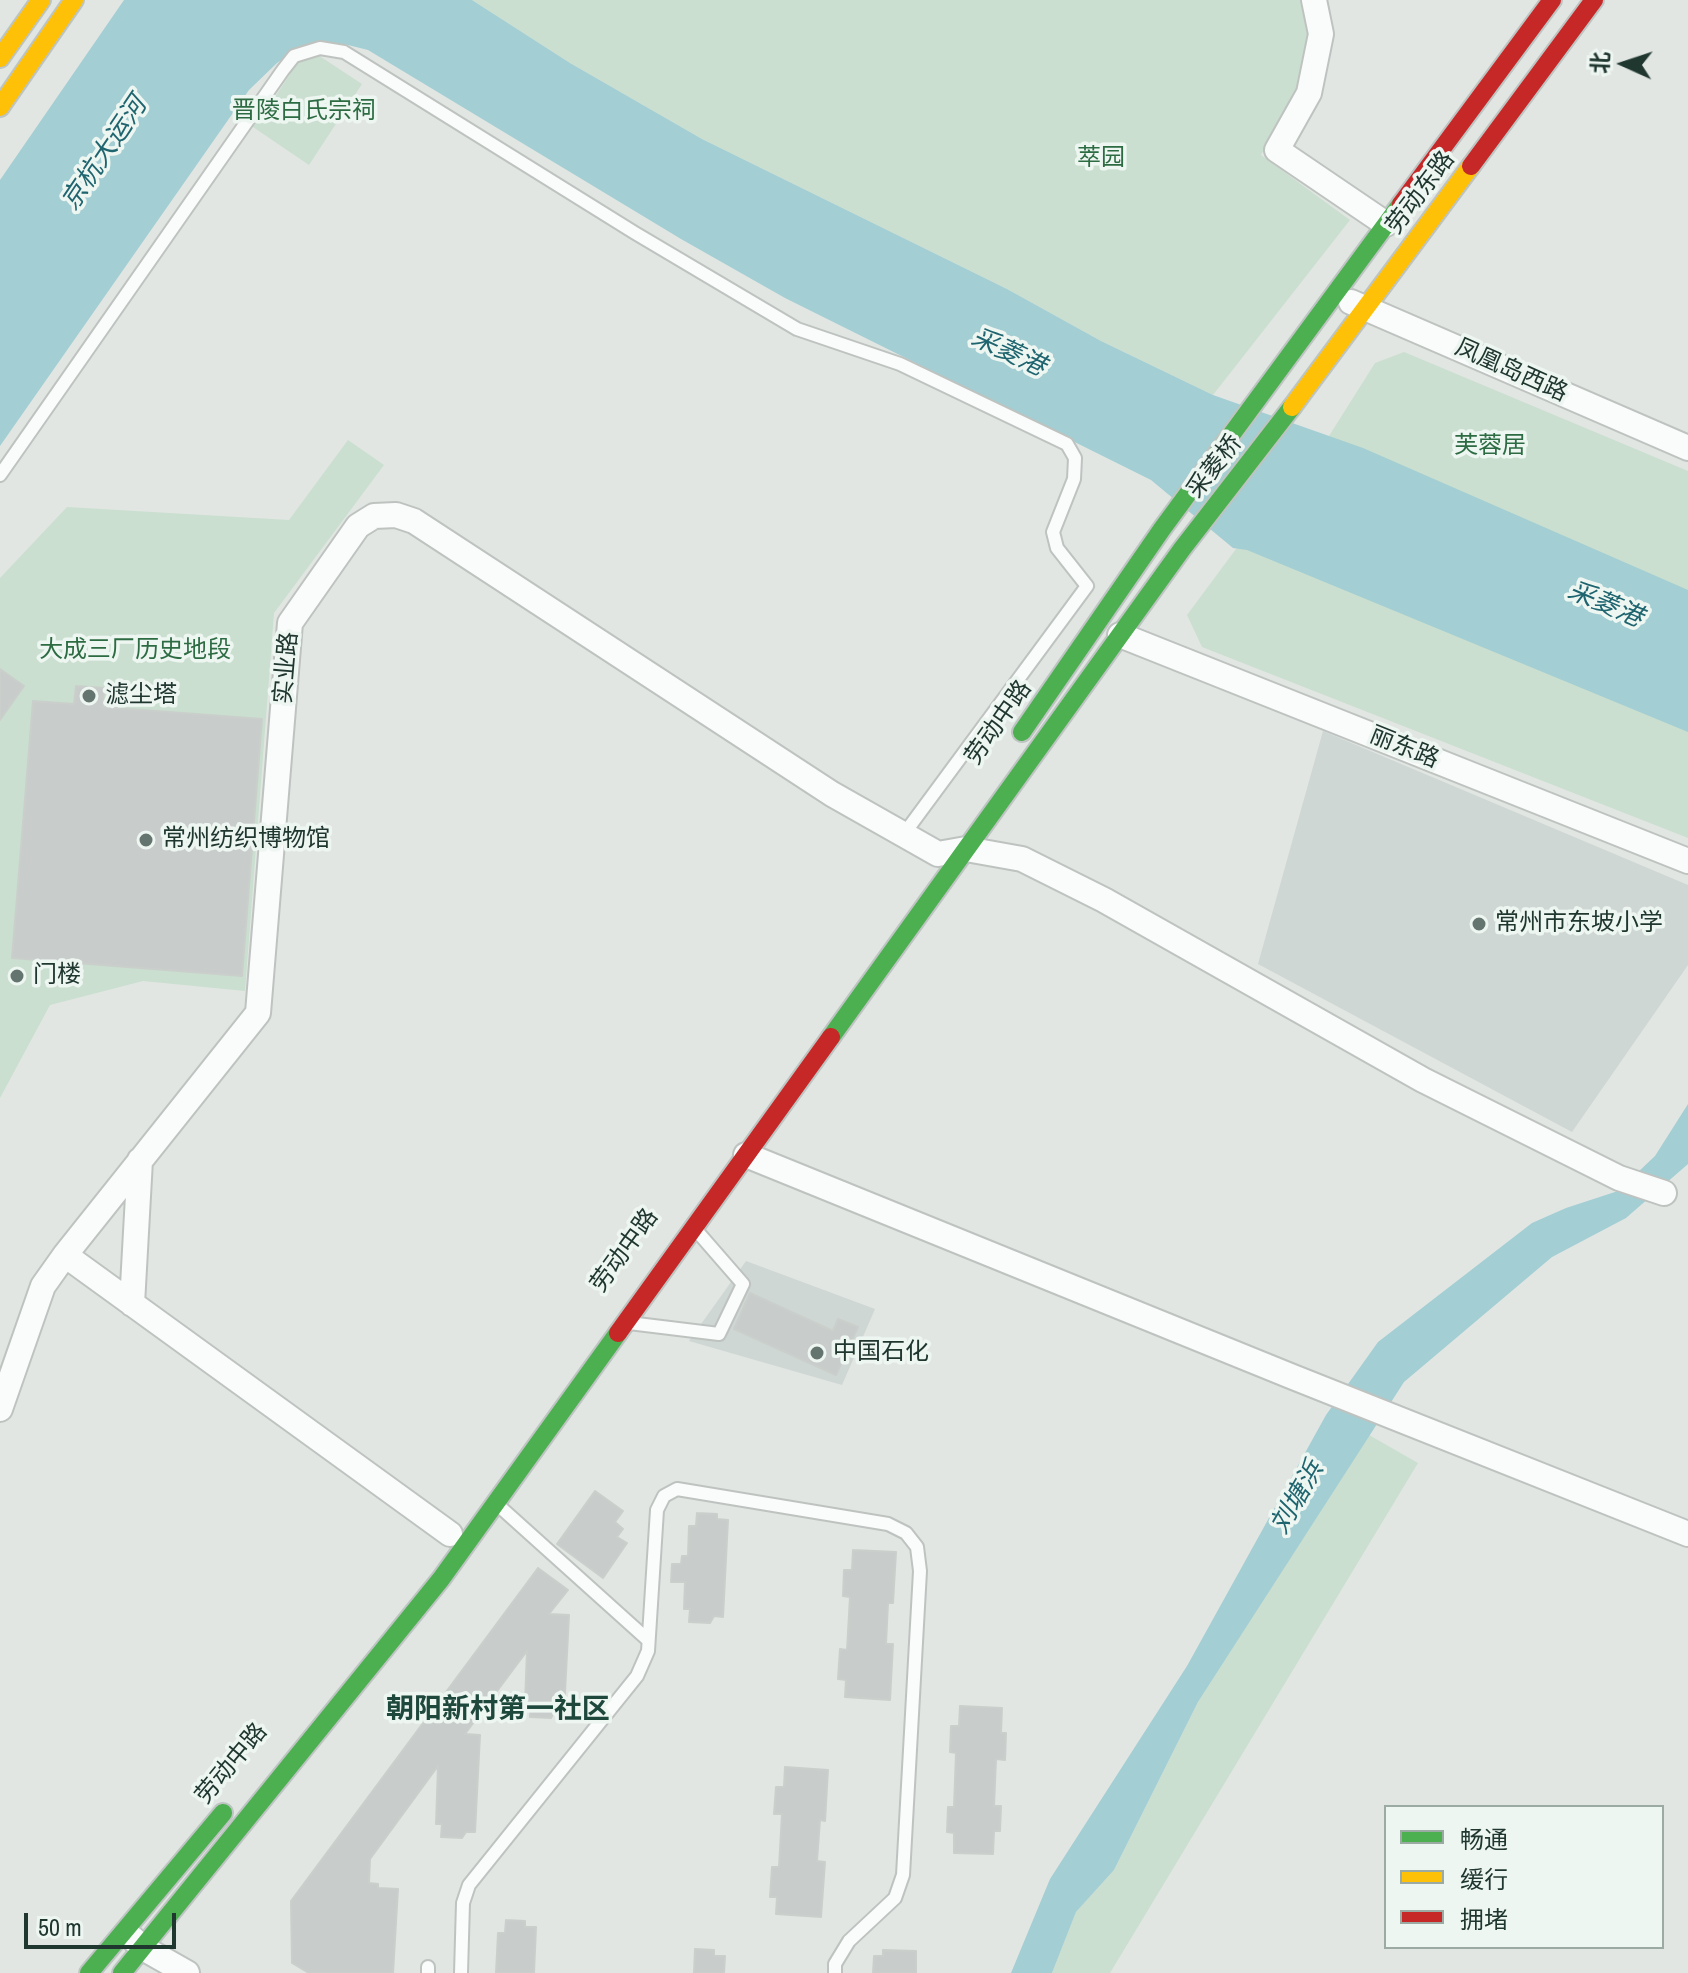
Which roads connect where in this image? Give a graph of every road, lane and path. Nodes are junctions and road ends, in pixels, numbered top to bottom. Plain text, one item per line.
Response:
1 (41, 0) edge
2 (74, 0) edge
3 (1314, 0) edge
4 (1552, 0) edge
5 (1594, 0) edge
6 (0, 58) edge
7 (0, 107) edge
8 (1386, 224) junction
9 (1334, 295) junction
10 (1366, 307) junction
11 (1260, 394) joint
12 (1287, 414) joint
13 (1688, 448) edge
14 (0, 475) edge
15 (1162, 529) joint
16 (1182, 549) joint
17 (1120, 635) junction
18 (1010, 750) dead end
19 (904, 834) junction
20 (961, 839) junction
21 (1688, 861) edge
22 (746, 1155) junction
23 (140, 1160) junction
24 (1664, 1193) dead end
25 (694, 1228) junction
26 (65, 1255) junction
27 (132, 1304) junction
28 (626, 1323) junction
29 (0, 1409) edge
30 (506, 1457) dead end
31 (496, 1503) junction
32 (1688, 1534) edge
33 (446, 1540) joint
34 (648, 1640) junction
35 (235, 1798) dead end
36 (124, 1931) junction
37 (143, 1948) junction
38 (89, 1973) edge
39 (122, 1973) edge
40 (187, 1973) edge
41 (461, 1973) edge
42 (835, 1973) edge

1 - 6 main road
2 - 7 main road
3 - 8 street
4 - 8 main road, 劳动东路
5 - 10 main road, 劳动东路
8 - 9 main road, 劳动东路
9 - 10 street, 凤凰岛西路
9 - 11 main road, 劳动东路
10 - 12 main road, 劳动东路
10 - 13 street, 凤凰岛西路
11 - 15 main road, 采菱桥
12 - 16 main road, 采菱桥
14 - 19 lane
15 - 18 main road, 劳动中路
16 - 17 main road, 劳动中路
17 - 20 main road, 劳动中路
17 - 21 street, 丽东路
19 - 20 street, 实业路
19 - 23 street, 实业路
20 - 22 main road, 劳动中路
20 - 24 street
22 - 25 main road, 劳动中路
22 - 32 street
23 - 26 street, 实业路
23 - 27 street
25 - 28 main road, 劳动中路
25 - 28 lane
26 - 27 street
26 - 29 street, 实业路
27 - 33 street
28 - 31 main road, 劳动中路
30 - 33 main road
31 - 34 lane
31 - 37 main road, 劳动中路
34 - 41 lane
34 - 42 lane
35 - 36 main road, 劳动中路
36 - 37 street
36 - 38 main road, 劳动中路
37 - 39 main road, 劳动中路
37 - 40 street

